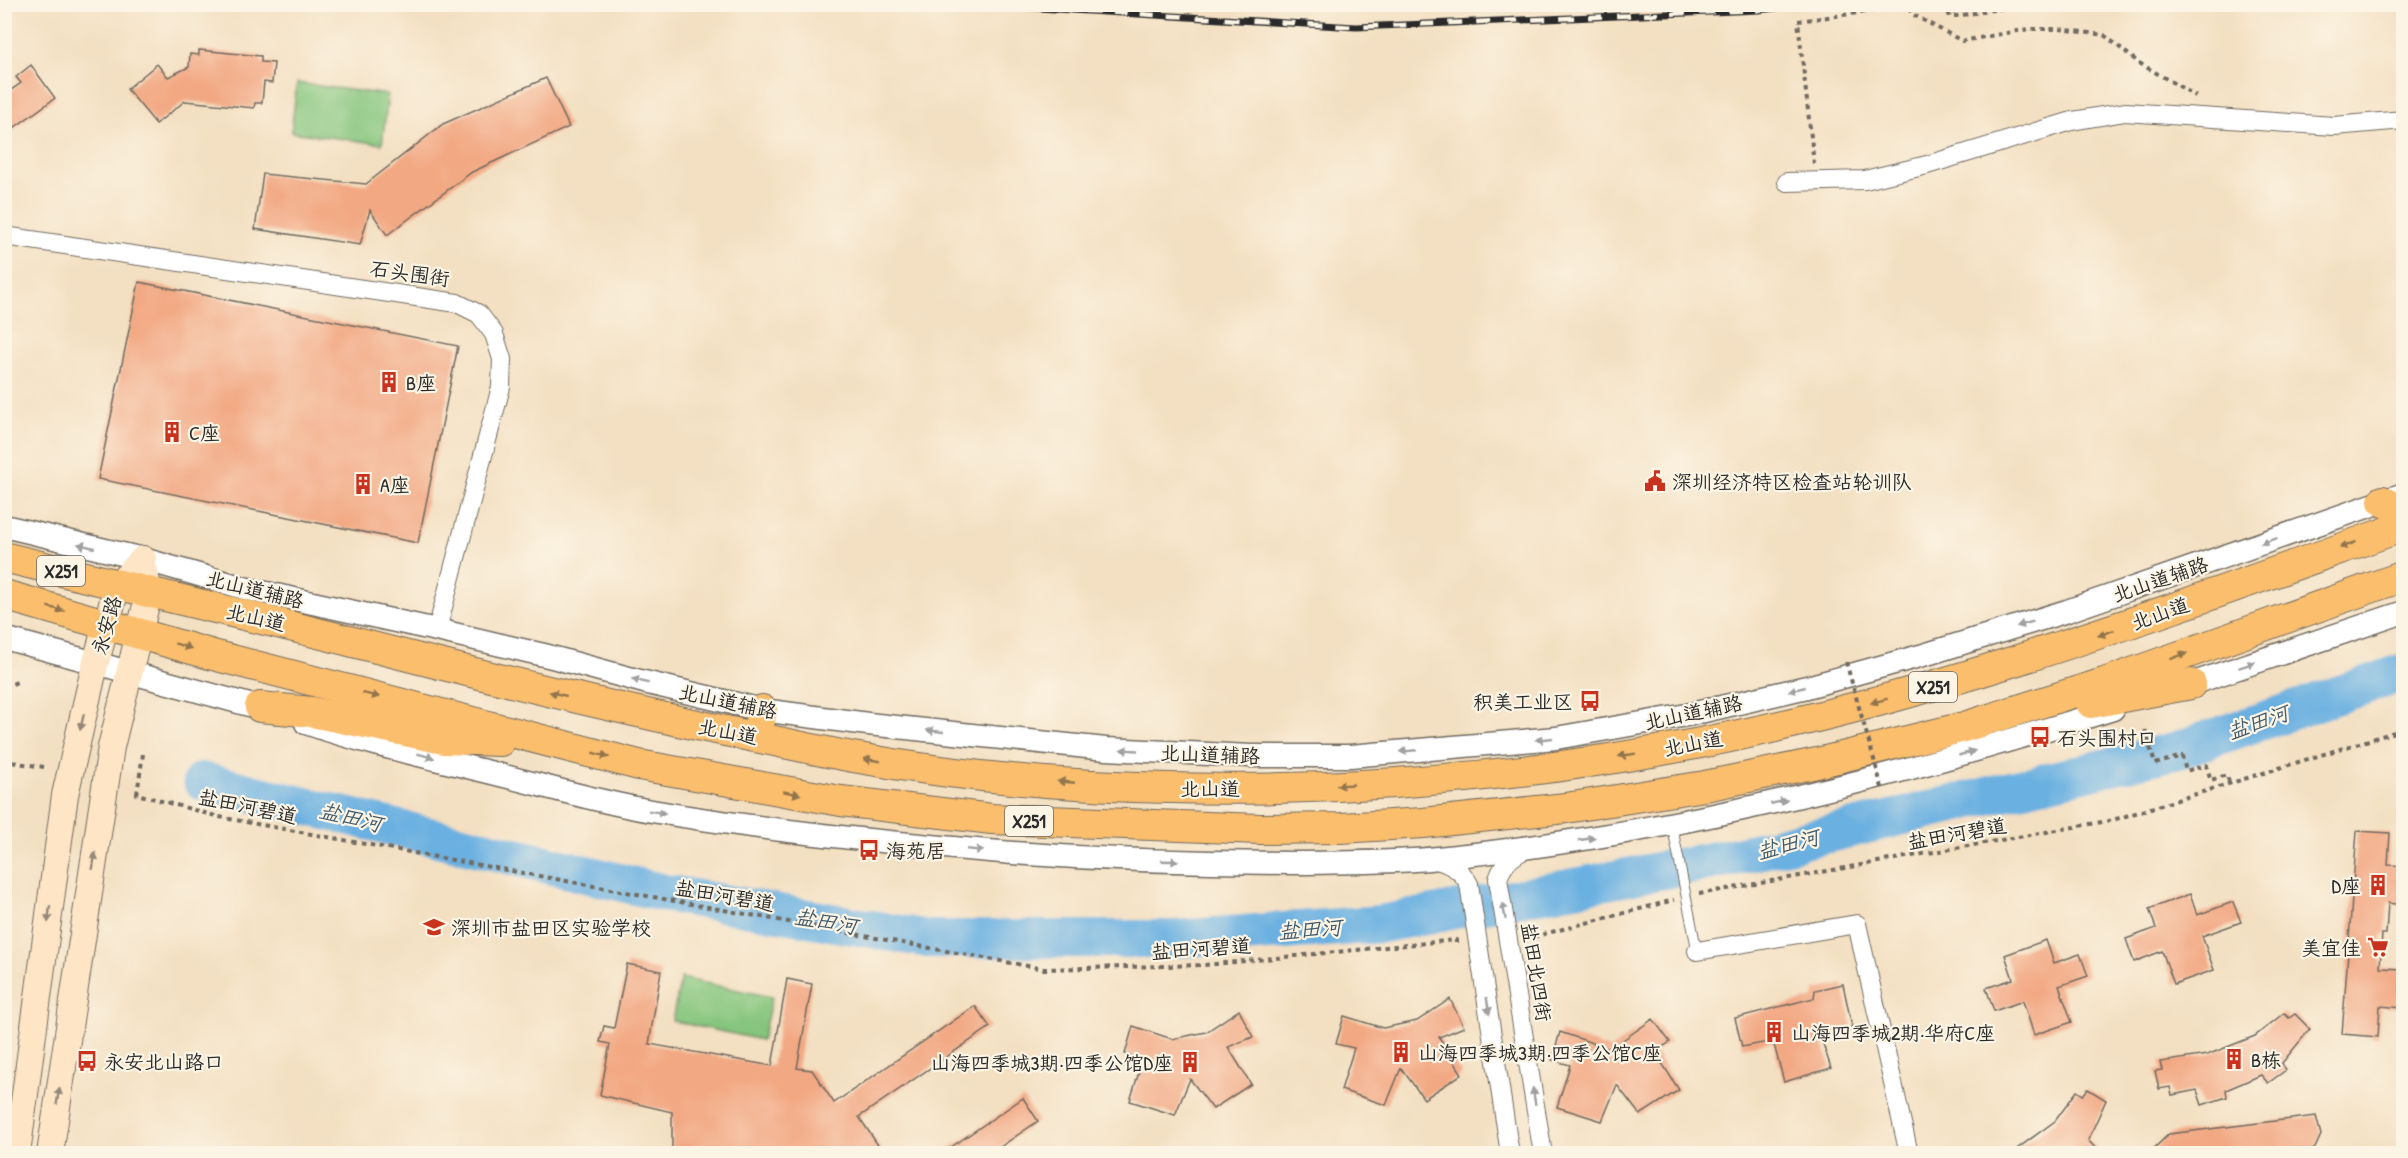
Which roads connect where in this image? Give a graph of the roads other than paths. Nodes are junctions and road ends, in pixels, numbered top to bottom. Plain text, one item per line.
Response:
1 (2403, 120) edge
2 (1787, 182) dead end
3 (4, 236) edge
4 (2397, 502) edge
5 (4, 526) edge
6 (2403, 526) edge
7 (4, 557) edge
8 (143, 559) junction
9 (2403, 576) edge
10 (117, 586) junction
11 (149, 593) junction
12 (4, 595) edge
13 (2403, 612) edge
14 (107, 623) junction
15 (437, 630) junction
16 (140, 633) junction
17 (4, 638) edge
18 (95, 665) junction
19 (128, 672) junction
20 (2191, 684) junction
21 (260, 707) junction
22 (760, 723) junction
23 (1964, 727) junction
24 (554, 742) junction
25 (1466, 746) junction
26 (1445, 779) junction
27 (1673, 834) junction
28 (1529, 847) junction
29 (1433, 859) junction
30 (1697, 951) joint
31 (17, 1154) edge
32 (50, 1154) edge
33 (1510, 1154) edge
34 (1544, 1154) edge
35 (1909, 1154) edge

1 - 2 street
3 - 15 street, 石头围街
4 -> 25 street, 北山道辅路
8 -> 5 street, 北山道辅路
6 -> 26 main road, 北山道 / X251
7 - 10 main road, 北山道 / X251
8 - 10 main road, 永安路
8 - 11 main road, 永安路
8 - 15 street, 北山道辅路
23 -> 9 main road, 北山道 / X251
10 - 11 main road, 北山道 / X251
10 - 14 main road, 永安路
11 - 16 main road, 永安路
22 -> 11 main road, 北山道 / X251
12 -> 14 main road, 北山道 / X251
20 -> 13 street
14 - 16 main road, 北山道 / X251
14 - 18 main road, 永安路
22 -> 15 street, 北山道辅路
16 - 19 main road, 永安路
16 -> 24 main road, 北山道 / X251
17 - 18 street
18 - 19 street
18 -> 31 main road, 永安路
19 - 21 street
32 -> 19 main road, 永安路
20 - 23 main road
27 -> 20 street
21 - 24 main road
21 -> 29 street
25 -> 22 street, 北山道辅路
26 -> 22 main road, 北山道 / X251
24 -> 23 main road, 北山道 / X251
25 - 26 street
28 -> 27 street
27 - 30 lane
28 - 29 street
34 -> 28 street, 盐田北四街
29 -> 33 street
30 - 35 street

